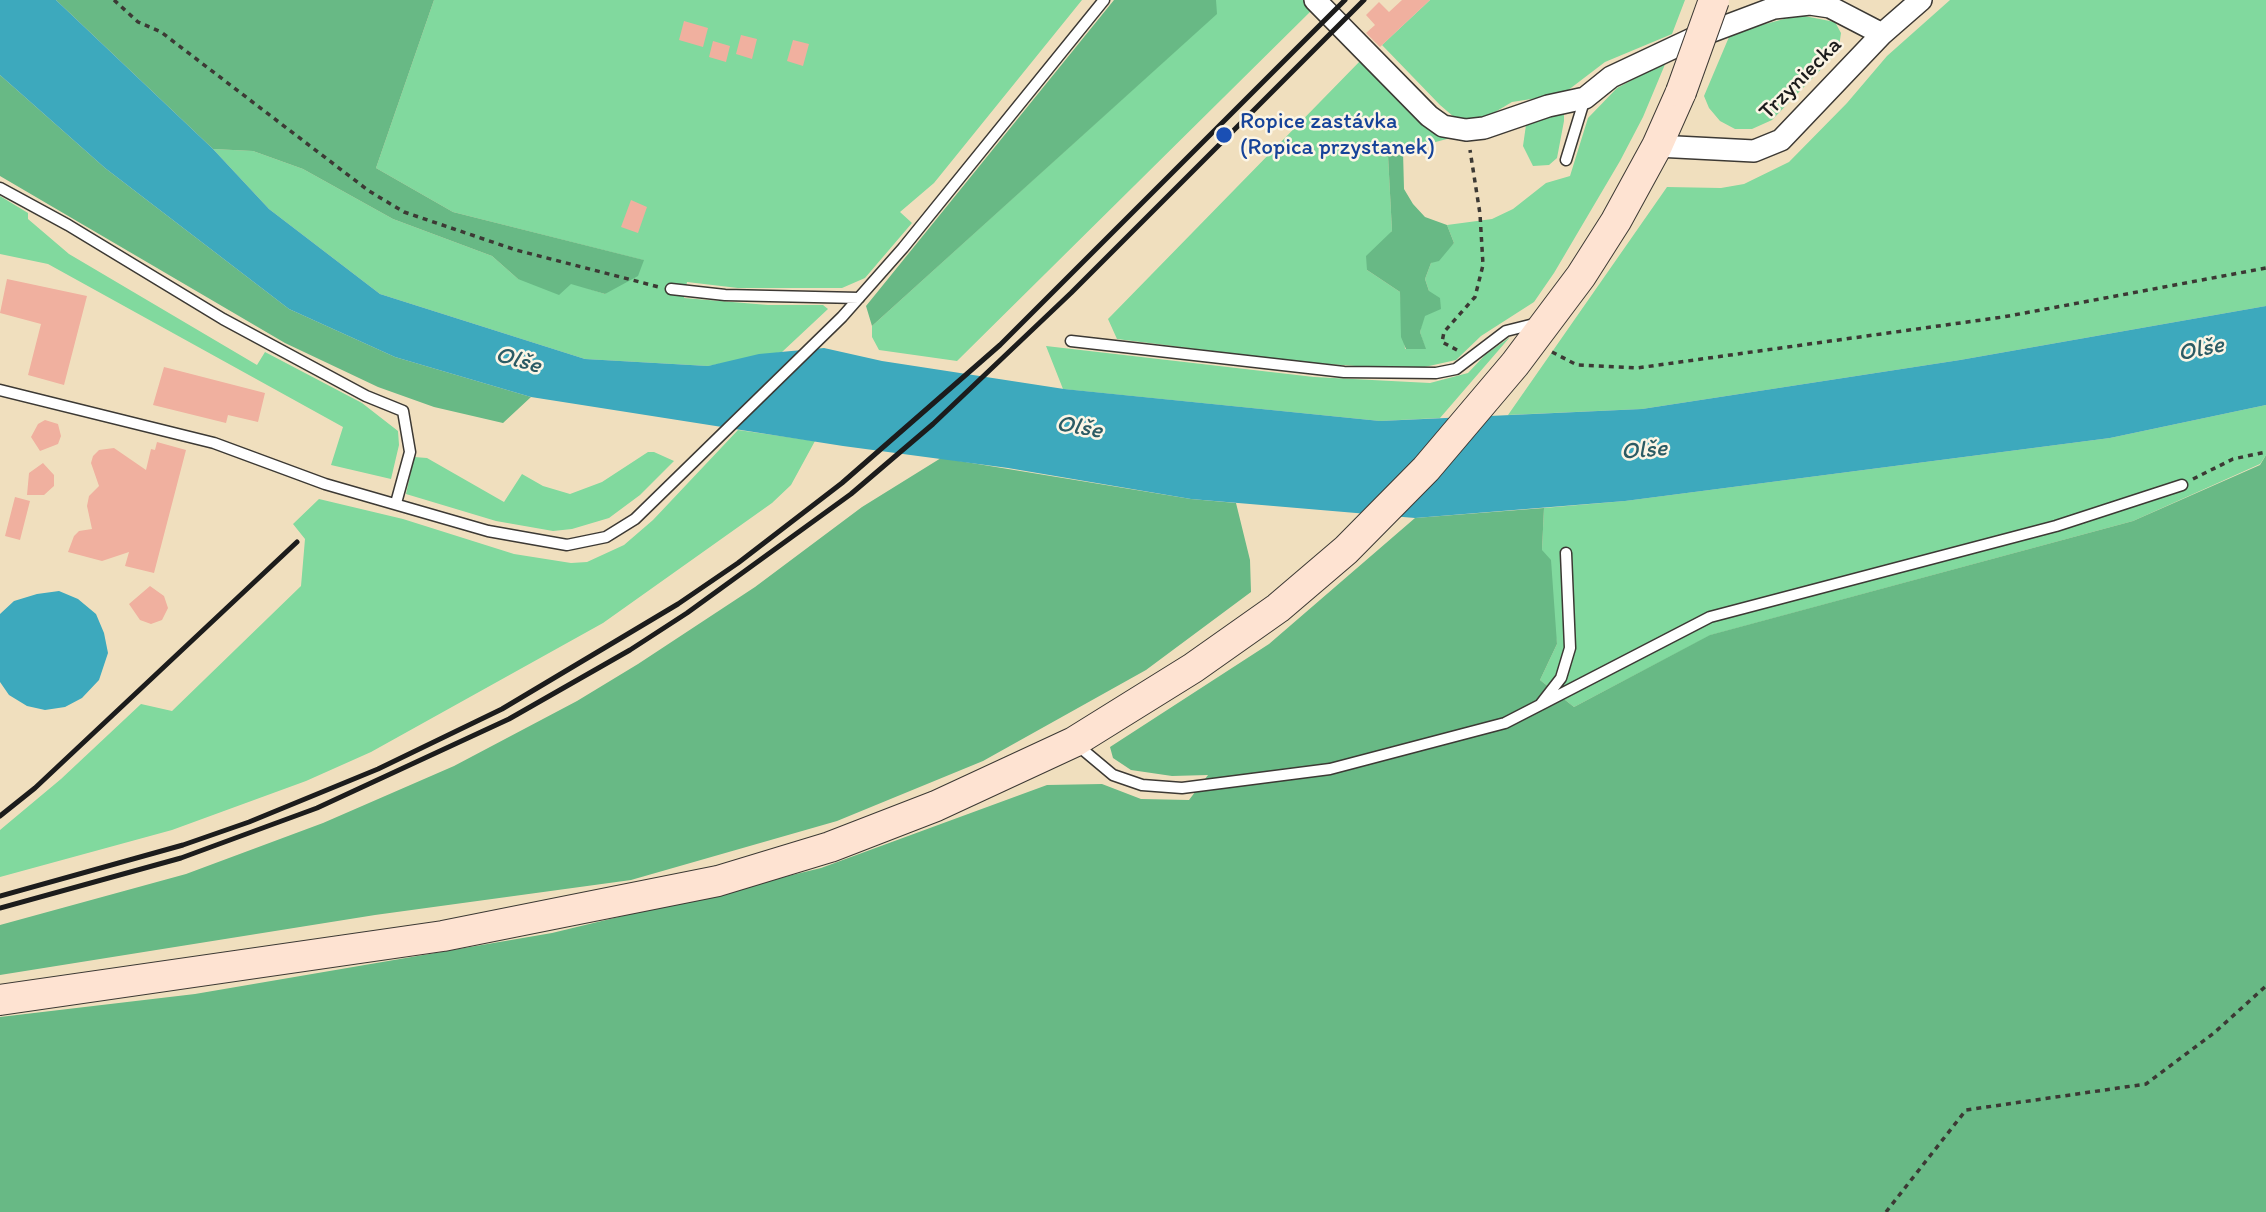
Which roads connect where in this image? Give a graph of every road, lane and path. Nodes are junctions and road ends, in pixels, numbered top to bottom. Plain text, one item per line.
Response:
1 (114, 0) edge
2 (1104, 0) edge
3 (1315, 0) edge
4 (1714, 0) edge
5 (1921, 0) edge
6 (1882, 34) junction
7 (1585, 98) junction
8 (1459, 129) junction
9 (1657, 146) junction
10 (1566, 160) dead end
11 (0, 188) edge
12 (2266, 268) edge
13 (671, 289) joint
14 (859, 298) junction
15 (1071, 341) dead end
16 (1531, 342) junction
17 (1476, 352) junction
18 (0, 390) edge
19 (2266, 452) edge
20 (2182, 485) joint
21 (396, 503) junction
22 (1566, 553) dead end
23 (1540, 705) junction
24 (1074, 742) junction
25 (2266, 986) edge
26 (0, 1000) edge
27 (1886, 1212) edge

1 - 13 path
2 - 14 lane
3 - 8 street
4 - 9 main road, bridge
5 - 6 street, Trzyniecka
6 - 7 street
6 - 9 street, Trzyniecka
7 - 8 street
7 - 10 lane
8 - 17 path
9 - 16 main road
11 - 21 lane
12 - 16 path
13 - 14 lane
14 - 21 lane
15 - 17 lane
16 - 17 lane
16 - 24 main road
18 - 21 lane
19 - 20 path
20 - 23 lane
22 - 23 lane
23 - 24 lane
24 - 26 main road
25 - 27 path

